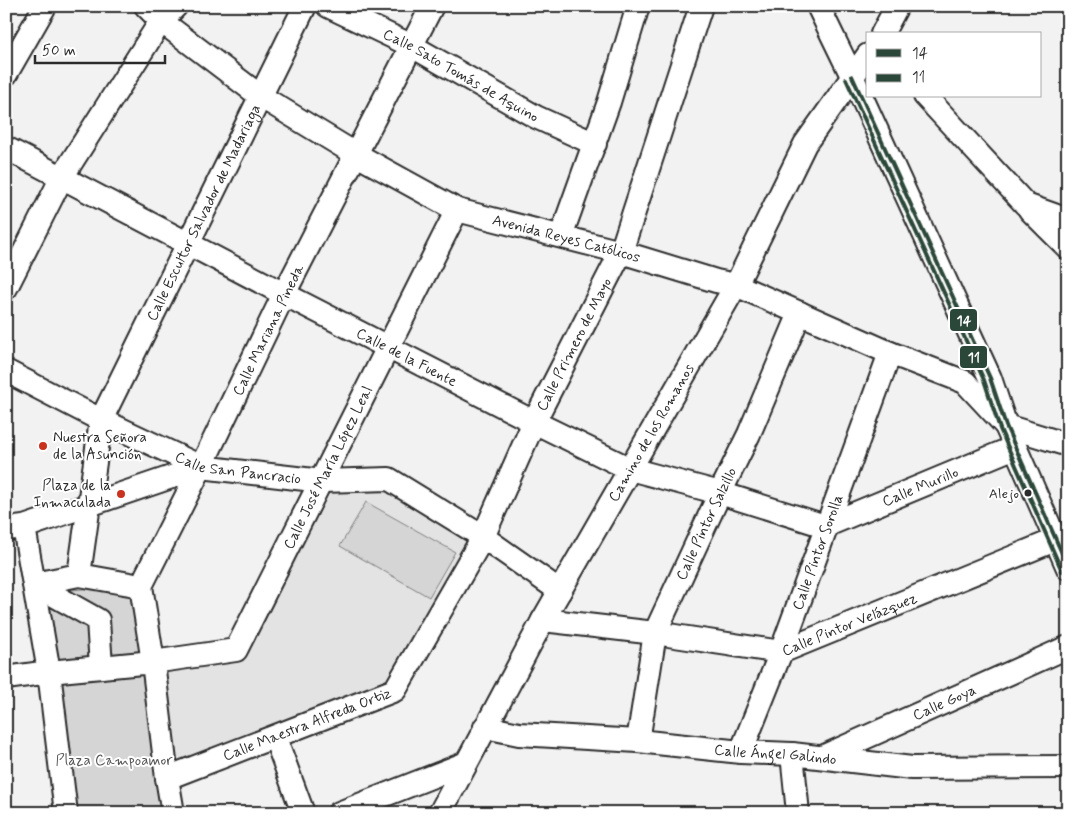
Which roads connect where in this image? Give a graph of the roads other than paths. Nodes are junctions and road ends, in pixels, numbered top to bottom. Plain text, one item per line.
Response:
1 (45, 6) edge
2 (305, 6) edge
3 (328, 6) edge
4 (432, 6) edge
5 (638, 6) edge
6 (701, 6) edge
7 (818, 6) edge
8 (897, 6) edge
9 (161, 11) edge
10 (883, 32) edge
11 (412, 46) junction
12 (866, 58) edge
13 (6, 74) edge
14 (852, 76) junction
15 (260, 96) junction
16 (927, 98) edge
17 (595, 144) junction
18 (6, 148) edge
19 (357, 155) junction
20 (62, 177) junction
21 (1026, 206) junction
22 (457, 210) junction
23 (1066, 215) edge
24 (562, 236) junction
25 (187, 242) junction
26 (1068, 248) edge
27 (621, 252) junction
28 (736, 285) junction
29 (6, 288) edge
30 (284, 294) junction
31 (800, 313) junction
32 (388, 346) junction
33 (890, 353) junction
34 (6, 371) edge
35 (101, 420) junction
36 (534, 422) junction
37 (1006, 426) junction
38 (1068, 445) edge
39 (1015, 447) junction
40 (201, 467) junction
41 (630, 468) junction
42 (322, 481) junction
43 (720, 492) junction
44 (89, 505) junction
45 (825, 526) junction
46 (15, 528) edge
47 (483, 537) junction
48 (1055, 540) junction
49 (1068, 568) edge
50 (79, 575) junction
51 (34, 584) junction
52 (141, 586) junction
53 (560, 591) junction
54 (543, 620) junction
55 (656, 633) junction
56 (1068, 647) edge
57 (781, 652) junction
58 (153, 662) junction
59 (101, 667) junction
60 (49, 672) junction
61 (6, 678) edge
62 (485, 727) junction
63 (275, 737) junction
64 (638, 741) junction
65 (742, 752) junction
66 (792, 754) junction
67 (821, 758) junction
68 (464, 764) junction
69 (1068, 767) edge
70 (166, 778) junction
71 (66, 813) edge
72 (173, 813) edge
73 (303, 813) edge
74 (339, 813) edge
75 (440, 813) edge
76 (798, 813) edge

1 - 13 street
2 - 15 street, Calle Escultor Salvador de Madariaga
3 - 11 street, Calle Sato Tomás de Aquino
4 - 11 street, Calle Mariana Pineda
5 - 17 street
6 - 27 street, Calle Primero de Mayo
7 - 14 street
8 - 10 street
9 - 15 street, Avenida Reyes Católicos
9 - 20 street
11 - 17 street, Calle Sato Tomás de Aquino
11 - 19 street, Calle Mariana Pineda
12 - 14 street, Camino de los Romanos
14 - 28 street, Camino de los Romanos
14 - 37 street
15 - 19 street, Avenida Reyes Católicos
15 - 25 street, Calle Escultor Salvador de Madariaga
16 - 21 street
17 - 24 street
18 - 20 street, Calle de la Fuente
19 - 22 street, Avenida Reyes Católicos
19 - 30 street, Calle Mariana Pineda
20 - 25 street, Calle de la Fuente
20 - 29 street
21 - 23 street
21 - 26 street
22 - 24 street, Avenida Reyes Católicos
22 - 32 street, Calle José María López Leal
24 - 27 street, Avenida Reyes Católicos
25 - 30 street, Calle de la Fuente
25 - 35 street, Calle Escultor Salvador de Madariaga
27 - 28 street, Avenida Reyes Católicos
27 - 36 street, Calle Primero de Mayo
28 - 31 street, Avenida Reyes Católicos
28 - 41 street, Camino de los Romanos
30 - 32 street, Calle de la Fuente
30 - 40 street, Calle Mariana Pineda
31 - 33 street, Avenida Reyes Católicos
31 - 43 street, Calle Pintor Salzillo
32 - 36 street, Calle de la Fuente
32 - 42 street, Calle José María López Leal
33 - 37 street, Avenida Reyes Católicos
33 - 45 street, Calle Pintor Sorolla
34 - 35 street, Calle San Pancracio
35 - 40 street, Calle San Pancracio
35 - 44 street, Calle Escultor Salvador de Madariaga
36 - 41 street, Calle de la Fuente
36 - 47 street, Calle Primero de Mayo
37 - 38 street
37 - 39 street
39 - 45 street, Calle Murillo
39 - 48 street
40 - 42 street, Calle San Pancracio
40 - 44 street
40 - 52 street, Calle Mariana Pineda
41 - 43 street, Calle de la Fuente
41 - 53 street, Camino de los Romanos
42 - 47 street, Calle San Pancracio
42 - 58 street, Calle José María López Leal
43 - 45 street, Calle de la Fuente
43 - 55 street, Calle Pintor Salzillo
44 - 46 street
44 - 50 street, Calle Escultor Salvador de Madariaga
45 - 57 street, Calle Pintor Sorolla
46 - 51 street
47 - 53 street, Calle San Pancracio
47 - 63 street, Calle Maestra Alfreda Ortiz
48 - 49 street
48 - 57 street, Calle Pintor Velázquez
50 - 51 street
50 - 52 street
51 - 59 street
51 - 60 street
52 - 58 street
53 - 54 street, Camino de los Romanos
54 - 55 street, Calle Pintor Velázquez
54 - 62 street, Camino de los Romanos
55 - 57 street, Calle Pintor Velázquez
55 - 64 street, Calle Pintor Salzillo
56 - 67 street, Calle Goya
57 - 65 street, Calle Pintor Sorolla
58 - 59 street
58 - 70 street
59 - 60 street
60 - 61 street
60 - 71 street
62 - 64 street, Calle Ángel Galindo
62 - 68 street, Camino de los Romanos
63 - 70 street, Calle Maestra Alfreda Ortiz
63 - 73 street
64 - 65 street, Calle Ángel Galindo
65 - 66 street, Calle Ángel Galindo
66 - 67 street, Calle Ángel Galindo
66 - 76 street
67 - 69 street, Calle Ángel Galindo
68 - 74 street
68 - 75 street, Camino de los Romanos
70 - 72 street

